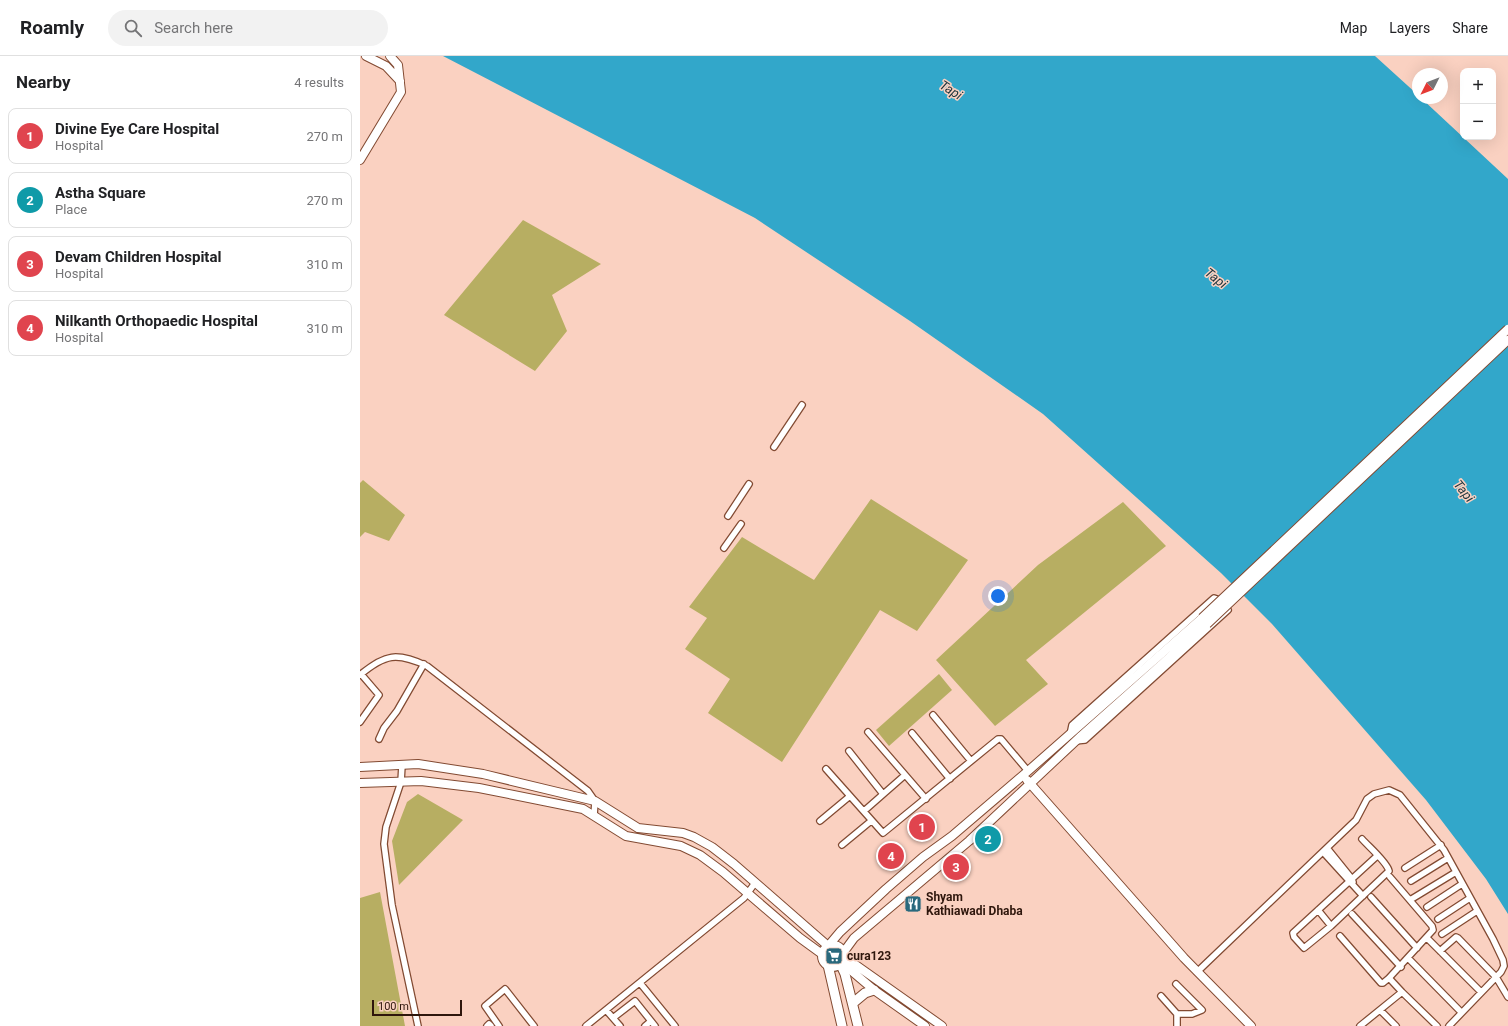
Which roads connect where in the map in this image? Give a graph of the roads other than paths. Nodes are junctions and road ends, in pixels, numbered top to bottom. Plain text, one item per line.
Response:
1 (366, 56) edge
2 (390, 56) edge
3 (400, 82) junction
4 (361, 157) edge
5 (1508, 329) edge
6 (1508, 340) edge
7 (802, 405) dead end
8 (774, 446) dead end
9 (748, 484) dead end
10 (728, 516) dead end
11 (741, 524) dead end
12 (724, 548) dead end
13 (1204, 621) junction
14 (424, 664) junction
15 (361, 675) edge
16 (933, 715) dead end
17 (360, 722) edge
18 (868, 732) dead end
19 (912, 733) dead end
20 (1072, 738) junction
21 (379, 739) dead end
22 (849, 751) dead end
23 (971, 761) junction
24 (402, 765) junction
25 (360, 767) edge
26 (826, 769) dead end
27 (1025, 773) junction
28 (905, 775) junction
29 (950, 779) junction
30 (401, 782) junction
31 (360, 783) edge
32 (1030, 783) junction
33 (884, 794) junction
34 (850, 796) junction
35 (926, 799) junction
36 (595, 801) junction
37 (864, 811) junction
38 (594, 816) junction
39 (820, 821) dead end
40 (871, 821) junction
41 (1362, 839) dead end
42 (842, 845) dead end
43 (1441, 845) junction
44 (1325, 850) junction
45 (1377, 856) junction
46 (1448, 858) junction
47 (1405, 868) dead end
48 (1456, 872) junction
49 (1390, 877) dead end
50 (1411, 881) dead end
51 (755, 882) junction
52 (1352, 882) junction
53 (1462, 884) junction
54 (748, 895) junction
55 (1363, 896) junction
56 (1371, 897) dead end
57 (1470, 898) junction
58 (1410, 900) junction
59 (1428, 907) dead end
60 (1318, 910) junction
61 (1477, 911) junction
62 (1352, 914) dead end
63 (1438, 919) dead end
64 (1331, 926) junction
65 (1442, 934) dead end
66 (1340, 936) dead end
67 (1427, 938) junction
68 (828, 946) junction
69 (1417, 948) junction
70 (1440, 951) junction
71 (822, 954) junction
72 (1408, 958) junction
73 (842, 959) junction
74 (828, 965) junction
75 (1401, 966) junction
76 (1197, 972) junction
77 (1496, 977) junction
78 (1389, 978) junction
79 (640, 983) junction
80 (1176, 984) dead end
81 (874, 990) junction
82 (1402, 992) junction
83 (1481, 992) junction
84 (1161, 996) dead end
85 (1508, 997) edge
86 (853, 1003) junction
87 (911, 1004) junction
88 (606, 1010) junction
89 (1380, 1010) junction
90 (905, 1012) junction
91 (1461, 1012) junction
92 (1177, 1014) junction
93 (613, 1018) junction
94 (651, 1021) junction
95 (1362, 1025) edge
96 (418, 1026) edge
97 (487, 1026) edge
98 (491, 1026) edge
99 (499, 1026) edge
100 (534, 1026) edge
101 (586, 1026) edge
102 (620, 1026) edge
103 (645, 1026) edge
104 (655, 1026) edge
105 (675, 1026) edge
106 (842, 1026) edge
107 (858, 1026) edge
108 (925, 1026) edge
109 (942, 1026) edge
110 (1177, 1026) edge
111 (1251, 1026) edge
112 (1396, 1026) edge
113 (1437, 1026) edge
114 (1449, 1026) edge

1 - 3 main road
2 - 3 main road
3 - 4 main road
5 - 13 main road, bridge
6 - 13 main road, bridge
7 - 8 street
9 - 10 street
11 - 12 street
13 - 20 main road
14 - 15 street
14 - 21 street
14 - 36 street
15 - 17 street
16 - 23 street
18 - 28 street
19 - 29 street
20 - 20 street
20 - 27 main road
20 - 32 main road
22 - 33 street
23 - 27 street
23 - 29 street
24 - 25 main road
24 - 30 street
24 - 36 main road
26 - 34 street
27 - 32 main road
27 - 68 main road
28 - 33 street
28 - 35 street
29 - 35 street
30 - 31 main road
30 - 38 main road
30 - 96 street
32 - 73 main road
32 - 76 main road
33 - 37 street
34 - 37 street
34 - 39 street
35 - 40 street
36 - 38 street
36 - 51 main road
37 - 40 street
38 - 54 main road
40 - 42 street
41 - 45 street
43 - 44 street
43 - 46 street
43 - 47 street
44 - 52 street
44 - 76 street
45 - 52 street
45 - 55 street
46 - 48 street
46 - 50 street
48 - 53 street
48 - 58 street
49 - 58 street
51 - 54 street
51 - 68 main road
52 - 55 street
52 - 60 street
53 - 57 street
53 - 59 street
54 - 71 main road
54 - 79 street
55 - 64 street
56 - 69 street
57 - 61 street
57 - 63 street
58 - 67 street
60 - 64 street
60 - 64 street
61 - 65 street
61 - 77 street
62 - 75 street
66 - 78 street
67 - 69 street
67 - 70 street
68 - 71 main road
68 - 73 main road
69 - 72 street
70 - 77 street
70 - 83 street
71 - 74 main road
72 - 75 street
72 - 91 street
73 - 74 main road
73 - 81 main road
73 - 86 main road
73 - 87 main road
74 - 106 main road
75 - 78 street
76 - 111 main road
77 - 83 street
77 - 85 street
78 - 82 street
79 - 88 street
79 - 105 street
80 - 92 street
81 - 86 main road
81 - 90 main road
82 - 89 street
82 - 113 street
83 - 91 street
84 - 92 street
86 - 107 main road
87 - 90 main road
87 - 109 main road
88 - 93 street
88 - 101 street
89 - 95 street
89 - 112 street
90 - 108 main road
91 - 114 street
92 - 110 street
93 - 94 street
93 - 102 street
94 - 103 street
94 - 104 street
97 - 98 street
99 - 100 street

